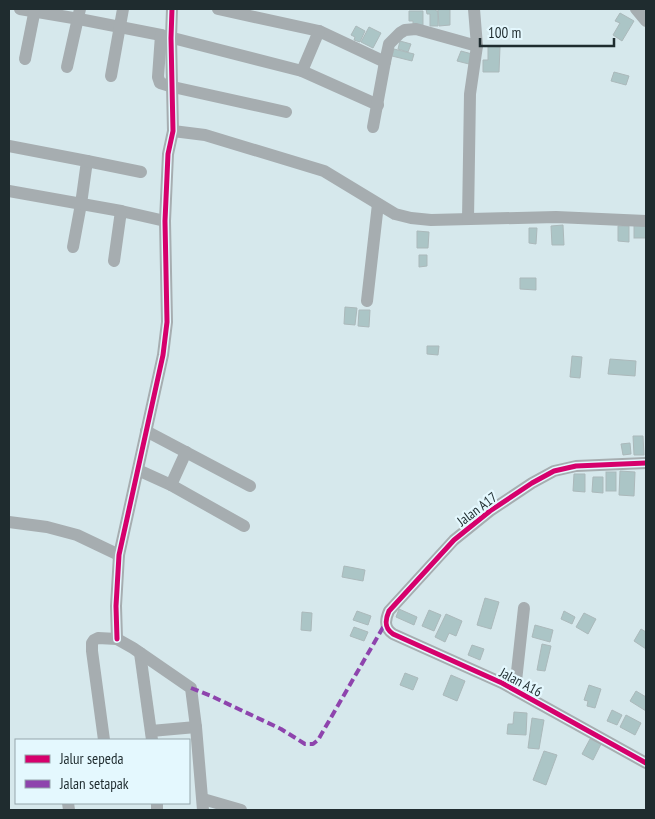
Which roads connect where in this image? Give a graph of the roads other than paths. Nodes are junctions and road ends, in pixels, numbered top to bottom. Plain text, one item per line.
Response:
1 (20, 9) edge
2 (123, 9) edge
3 (172, 9) edge
4 (218, 9) edge
5 (474, 9) edge
6 (636, 9) edge
7 (35, 10) edge
8 (79, 14) edge
9 (646, 21) edge
10 (120, 27) junction
11 (319, 31) junction
12 (166, 37) junction
13 (477, 46) junction
14 (25, 59) dead end
15 (385, 62) junction
16 (67, 67) dead end
17 (302, 71) junction
18 (111, 76) dead end
19 (173, 87) junction
20 (378, 105) junction
21 (286, 112) dead end
22 (373, 127) dead end
23 (173, 131) junction
24 (9, 146) edge
25 (87, 161) junction
26 (141, 172) dead end
27 (9, 191) edge
28 (81, 204) junction
29 (378, 204) junction
30 (121, 211) junction
31 (468, 219) junction
32 (165, 221) junction
33 (646, 221) edge
34 (73, 247) dead end
35 (114, 261) dead end
36 (367, 301) dead end
37 (146, 431) junction
38 (186, 452) junction
39 (646, 462) edge
40 (138, 470) junction
41 (171, 486) junction
42 (250, 486) dead end
43 (9, 522) edge
44 (244, 526) dead end
45 (119, 554) junction
46 (524, 608) dead end
47 (386, 624) joint
48 (117, 639) junction
49 (140, 654) junction
50 (515, 690) junction
51 (196, 727) junction
52 (151, 736) edge
53 (104, 739) edge
54 (646, 764) edge
55 (190, 790) edge
56 (203, 800) edge
57 (240, 810) edge

1 - 7 street
2 - 10 street
3 - 12 street
4 - 11 street
5 - 13 street
6 - 9 street
7 - 8 street
7 - 14 street
8 - 10 street
8 - 16 street
10 - 12 street
10 - 18 street
11 - 15 street
11 - 17 street
12 - 17 street
12 - 19 street
13 - 15 street
13 - 31 street
15 - 20 street
17 - 20 street
19 - 21 street
19 - 23 street
20 - 22 street
23 - 29 street
23 - 32 street
24 - 25 street
25 - 26 street
25 - 28 street
27 - 28 street
28 - 30 street
28 - 34 street
29 - 31 street
29 - 36 street
30 - 32 street
30 - 35 street
31 - 33 street
32 - 37 street
37 - 38 street
37 - 40 street
38 - 41 street
38 - 42 street
39 - 47 street, Jalan A17
40 - 41 street
40 - 45 street
41 - 44 street
43 - 45 street
45 - 48 street
46 - 50 street
47 - 50 street, Jalan A16
48 - 49 street
48 - 53 street
49 - 51 street
49 - 52 street
50 - 54 street, Jalan A16
51 - 52 street
51 - 56 street
55 - 56 street
56 - 57 street

